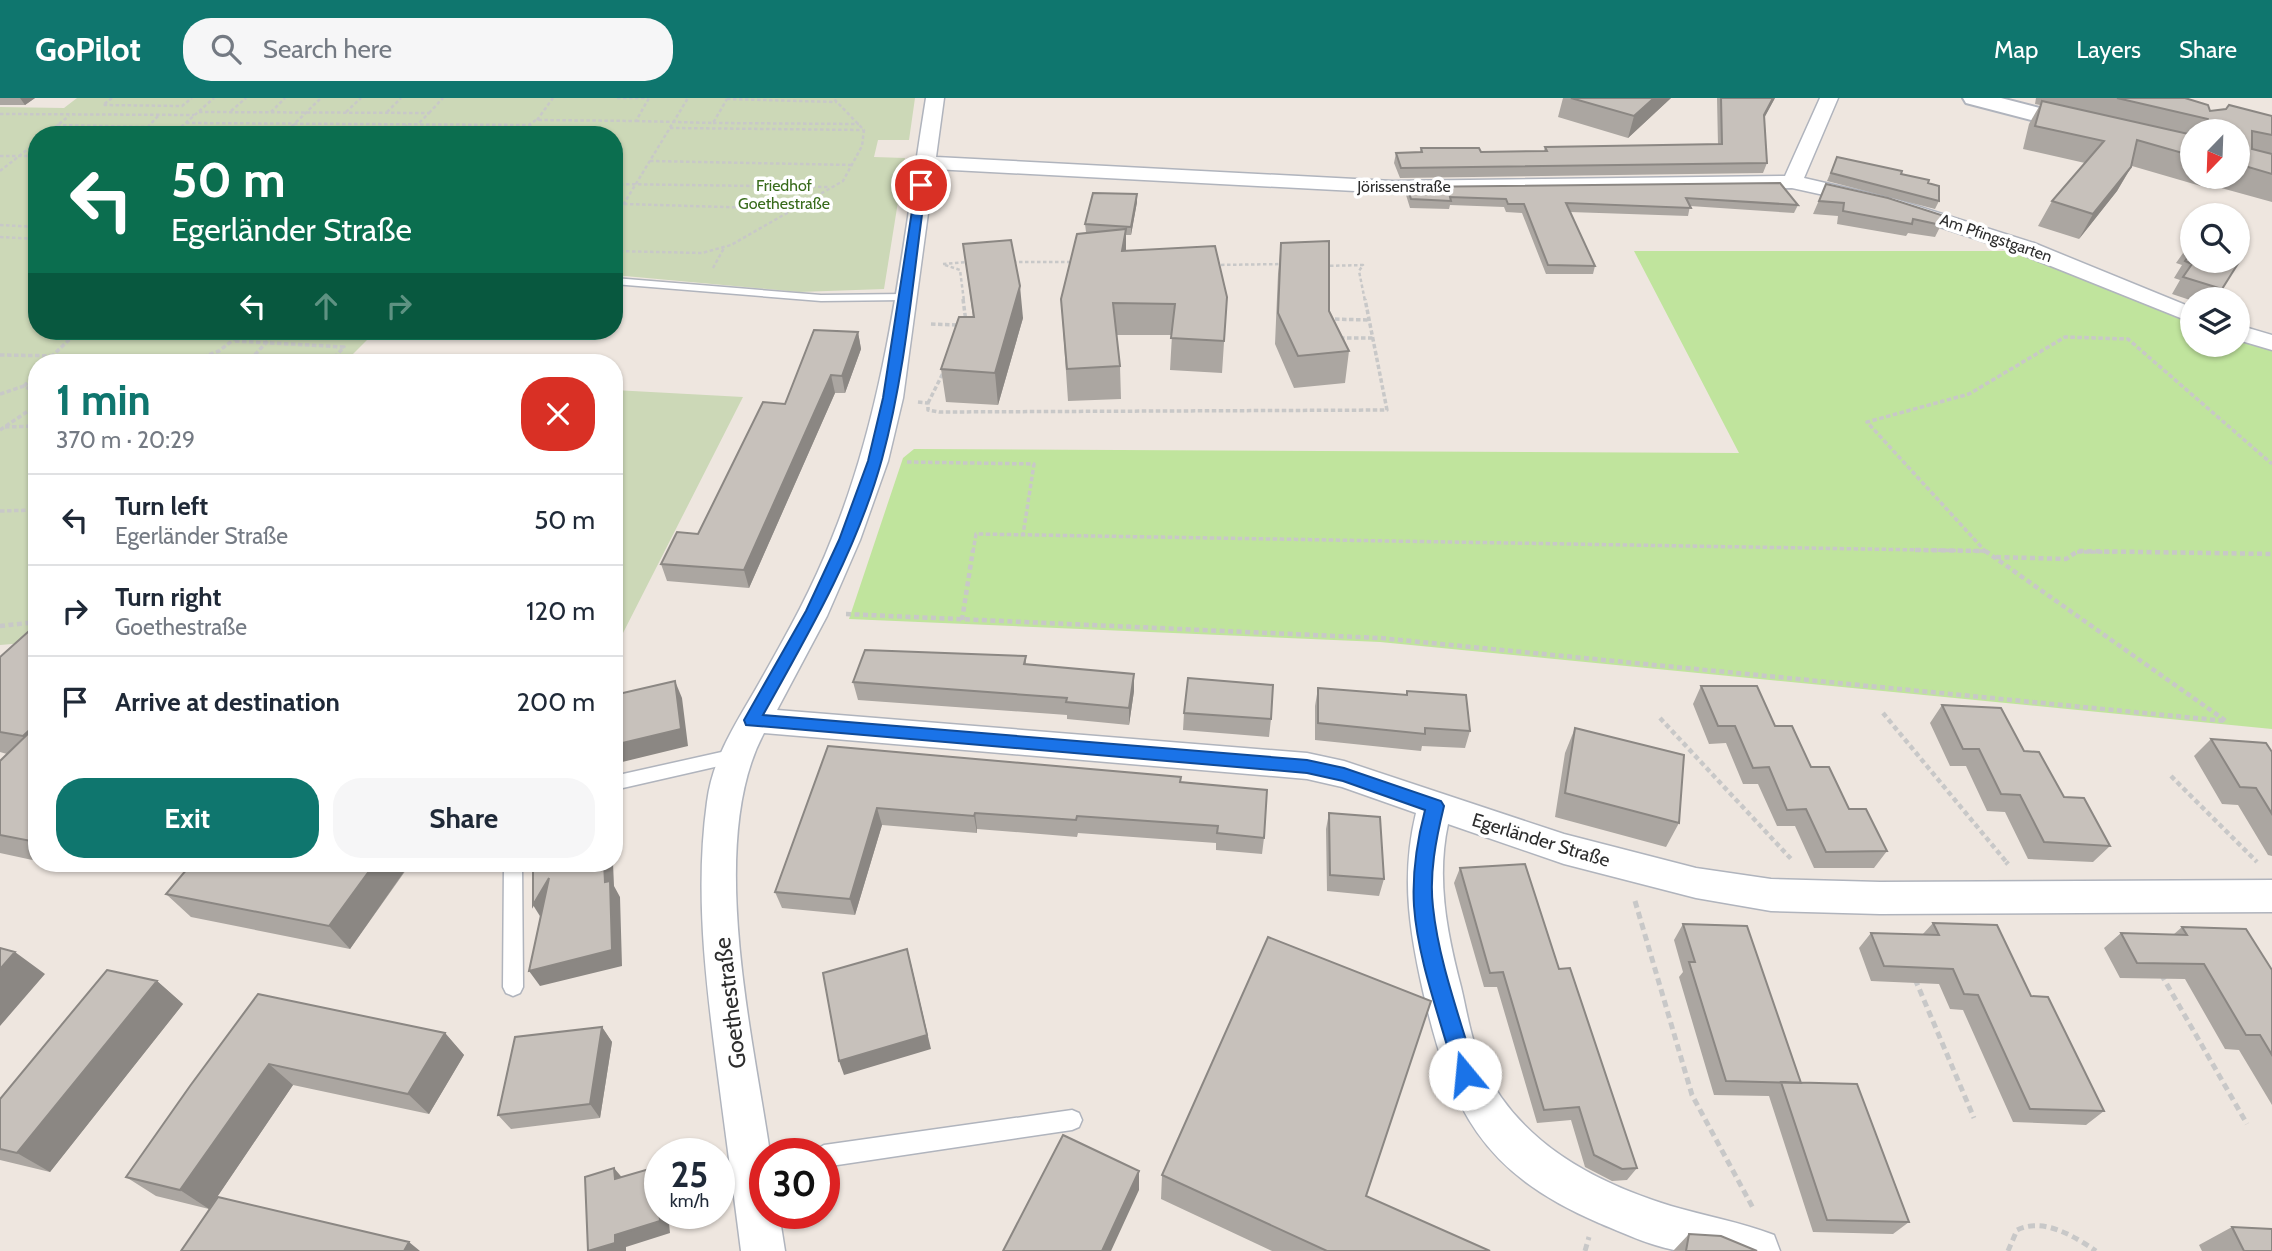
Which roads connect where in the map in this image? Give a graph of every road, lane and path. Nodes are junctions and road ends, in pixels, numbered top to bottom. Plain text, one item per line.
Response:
1 (112, 98) edge
2 (192, 98) edge
3 (214, 98) edge
4 (246, 98) edge
5 (285, 98) edge
6 (321, 98) edge
7 (361, 98) edge
8 (401, 98) edge
9 (443, 98) edge
10 (553, 98) edge
11 (617, 98) edge
12 (649, 98) edge
13 (688, 98) edge
14 (833, 98) edge
15 (935, 98) edge
16 (1829, 98) edge
17 (1974, 98) edge
18 (727, 99) edge
19 (837, 102) junction
20 (2013, 104) edge
21 (199, 111) junction
22 (230, 112) junction
23 (270, 112) junction
24 (307, 112) junction
25 (346, 113) junction
26 (387, 113) junction
27 (429, 113) junction
28 (0, 114) edge
29 (70, 115) junction
30 (158, 115) junction
31 (194, 115) junction
32 (536, 120) junction
33 (636, 121) junction
34 (674, 122) junction
35 (713, 122) junction
36 (186, 123) junction
37 (295, 124) junction
38 (408, 124) joint
39 (418, 124) junction
40 (532, 124) joint
41 (859, 124) junction
42 (57, 125) joint
43 (78, 126) edge
44 (149, 126) edge
45 (182, 126) edge
46 (670, 128) junction
47 (864, 130) junction
48 (2108, 132) edge
49 (28, 149) edge
50 (0, 156) edge
51 (19, 156) junction
52 (28, 156) edge
53 (650, 161) junction
54 (924, 162) junction
55 (852, 165) junction
56 (0, 171) edge
57 (1792, 182) junction
58 (623, 184) edge
59 (637, 184) junction
60 (831, 187) junction
61 (624, 204) joint
62 (793, 209) junction
63 (0, 225) edge
64 (28, 227) edge
65 (0, 237) edge
66 (28, 239) edge
67 (623, 251) edge
68 (911, 253) junction
69 (978, 262) edge
70 (1002, 262) edge
71 (1080, 262) edge
72 (943, 264) junction
73 (1291, 264) edge
74 (1202, 265) edge
75 (1313, 265) edge
76 (623, 282) edge
77 (905, 298) junction
78 (2180, 311) edge
79 (1369, 320) junction
80 (931, 324) dead end
81 (964, 326) junction
82 (1331, 328) edge
83 (2250, 336) edge
84 (959, 337) edge
85 (1331, 338) edge
86 (1373, 338) junction
87 (69, 340) edge
88 (234, 341) joint
89 (265, 342) junction
90 (2272, 344) edge
91 (54, 354) edge
92 (211, 354) edge
93 (255, 354) edge
94 (338, 354) edge
95 (0, 355) edge
96 (28, 356) edge
97 (949, 360) edge
98 (28, 382) edge
99 (24, 386) junction
100 (28, 388) edge
101 (0, 394) edge
102 (890, 398) junction
103 (929, 403) junction
104 (28, 411) edge
105 (28, 427) edge
106 (2, 428) edge
107 (875, 461) junction
108 (2272, 464) edge
109 (28, 510) edge
110 (0, 511) edge
111 (1023, 535) junction
112 (1985, 551) junction
113 (2272, 554) edge
114 (1995, 557) junction
115 (814, 611) junction
116 (962, 620) junction
117 (28, 623) edge
118 (0, 626) edge
119 (1884, 713) dead end
120 (1660, 718) dead end
121 (752, 720) junction
122 (735, 756) junction
123 (2171, 776) dead end
124 (623, 781) edge
125 (1435, 806) junction
126 (1625, 866) junction
127 (513, 872) edge
128 (2267, 882) edge
129 (1827, 897) junction
130 (2036, 897) junction
131 (2158, 969) edge
132 (1912, 971) edge
133 (513, 987) dead end
134 (1974, 1118) dead end
135 (1072, 1120) dead end
136 (2247, 1124) dead end
137 (752, 1138) edge
138 (840, 1154) edge
139 (761, 1229) edge
140 (1758, 1233) edge
141 (762, 1251) edge
142 (2008, 1251) edge
143 (2096, 1251) edge

1 - 2 path
3 - 21 path
4 - 22 path
5 - 23 path
6 - 24 path
7 - 25 path
8 - 26 path
9 - 27 path
10 - 32 path
11 - 12 path
12 - 33 path
13 - 34 path
14 - 19 path
15 - 54 street, Goethestraße
16 - 57 street
17 - 20 street
18 - 19 path
18 - 35 path
19 - 41 path
20 - 48 street
21 - 22 path
21 - 31 path
22 - 23 path
23 - 24 path
24 - 25 path
24 - 37 path
25 - 26 path
26 - 27 path
27 - 39 path
28 - 29 path
29 - 30 path
29 - 42 path
30 - 31 path
30 - 44 path
31 - 36 path
32 - 33 path
32 - 40 path
33 - 34 path
34 - 35 path
34 - 46 path
35 - 41 path
36 - 37 path
36 - 45 path
37 - 38 path
38 - 39 path
39 - 40 path
41 - 47 path
42 - 43 path
46 - 47 path
46 - 53 path
47 - 55 path
49 - 51 path
50 - 51 path
51 - 52 path
51 - 56 path
53 - 55 path
53 - 59 path
54 - 57 street, Jörissenstraße
54 - 68 street, Goethestraße
55 - 60 path
57 - 78 street, Am Pfingstgarten
58 - 59 path
59 - 60 path
59 - 61 path
60 - 62 path
61 - 62 path
62 - 67 path
63 - 64 path
65 - 66 path
68 - 72 path
68 - 77 street, Goethestraße
69 - 72 path
70 - 71 path
72 - 81 path
73 - 74 path
75 - 79 path
76 - 77 lane
77 - 102 street, Goethestraße
79 - 82 path
79 - 86 path
80 - 81 path
81 - 84 path
83 - 90 street
85 - 86 path
86 - 103 path
87 - 91 path
88 - 89 path
88 - 92 path
89 - 93 path
89 - 94 path
95 - 96 path
97 - 103 path
98 - 99 path
99 - 100 path
99 - 101 path
102 - 103 path
102 - 107 street, Goethestraße
104 - 106 path
105 - 106 path
107 - 111 path
107 - 115 street, Goethestraße
108 - 112 path
109 - 110 path
111 - 112 path
111 - 116 path
112 - 114 path
113 - 114 path
114 - 116 path
115 - 116 path
115 - 121 street, Goethestraße
117 - 118 path
119 - 130 path
120 - 129 path
121 - 122 street, Goethestraße
121 - 125 street, Egerländer Straße
122 - 124 lane
122 - 137 street, Goethestraße
123 - 128 path
125 - 126 street, Egerländer Straße
125 - 140 street
126 - 129 street, Egerländer Straße
126 - 140 path, Egerländer Straße
127 - 133 lane
128 - 130 street, Egerländer Straße
129 - 130 street, Egerländer Straße
131 - 136 path
132 - 134 path
135 - 138 lane
139 - 141 street, Goethestraße
142 - 143 path

